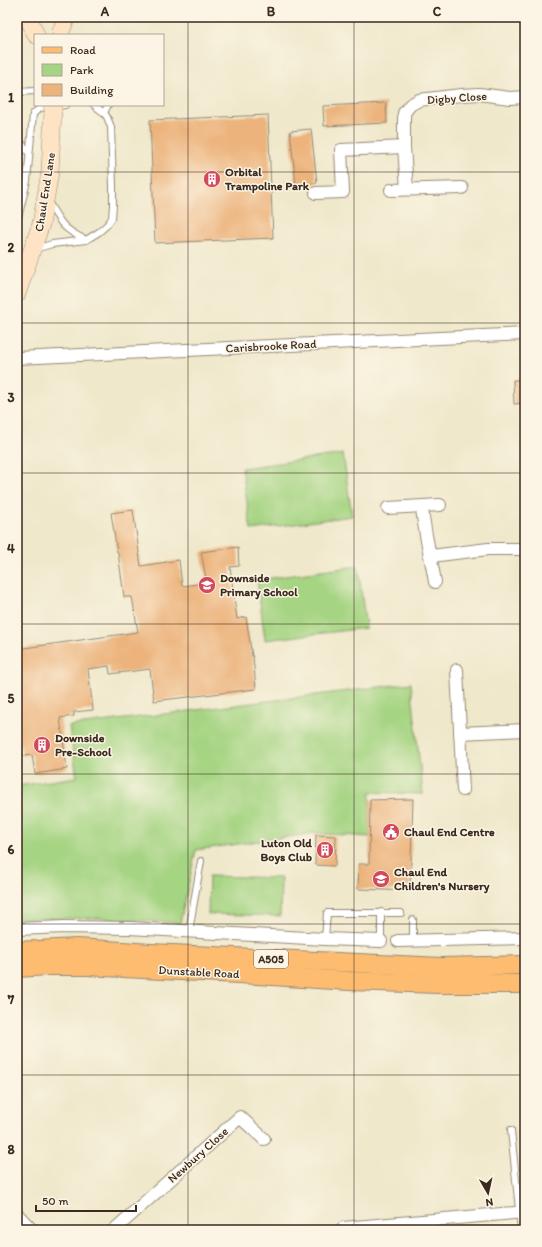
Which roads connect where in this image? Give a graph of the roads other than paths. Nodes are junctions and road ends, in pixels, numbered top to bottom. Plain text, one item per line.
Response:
1 (28, 17) edge
2 (67, 17) edge
3 (36, 34) edge
4 (61, 34) edge
5 (34, 91) edge
6 (17, 92) edge
7 (525, 98) edge
8 (95, 106) edge
9 (107, 106) edge
10 (55, 110) edge
11 (104, 112) junction
12 (17, 137) edge
13 (404, 147) junction
14 (29, 153) junction
15 (462, 188) dead end
16 (391, 190) dead end
17 (407, 190) junction
18 (316, 193) dead end
19 (46, 198) junction
20 (17, 222) edge
21 (86, 240) junction
22 (34, 249) junction
23 (17, 294) edge
24 (525, 334) edge
25 (17, 358) edge
26 (440, 505) dead end
27 (422, 507) junction
28 (388, 508) dead end
29 (525, 549) edge
30 (431, 556) junction
31 (435, 582) dead end
32 (457, 670) dead end
33 (525, 730) edge
34 (460, 733) junction
35 (463, 790) dead end
36 (200, 861) dead end
37 (381, 912) junction
38 (401, 913) dead end
39 (413, 920) dead end
40 (17, 929) edge
41 (189, 931) junction
42 (525, 938) edge
43 (325, 939) junction
44 (413, 940) junction
45 (381, 941) joint
46 (398, 941) dead end
47 (17, 951) edge
48 (525, 965) edge
49 (17, 968) edge
50 (525, 984) edge
51 (511, 1130) dead end
52 (264, 1139) dead end
53 (522, 1212) edge
54 (17, 1214) edge
55 (343, 1228) dead end
56 (32, 1230) edge
57 (114, 1230) edge
58 (521, 1230) edge

1 - 3 street
2 - 4 street
5 - 6 lane
7 - 13 street, Digby Close
8 - 11 lane
9 - 11 lane
10 - 14 lane
10 - 19 street, Chaul End Lane
11 - 21 lane
12 - 14 lane
13 - 17 street, Digby Close
13 - 18 street
14 - 20 lane
15 - 17 street
16 - 17 street
19 - 21 lane
19 - 22 street, Chaul End Lane
21 - 22 lane
22 - 23 street, Chaul End Lane
24 - 25 street, Carisbrooke Road
26 - 27 street
27 - 28 street
27 - 30 street
29 - 30 street
30 - 31 street
32 - 34 street
33 - 34 street
34 - 35 street
36 - 41 lane
37 - 38 lane
37 - 43 lane
37 - 45 lane
39 - 44 lane
40 - 41 street
41 - 43 street
42 - 44 street
43 - 45 street
44 - 46 street
47 - 48 main road, Dunstable Road / A505
49 - 50 main road, Dunstable Road / A505
51 - 53 lane
52 - 57 street, Newbury Close
53 - 55 street
53 - 58 lane
54 - 56 street

